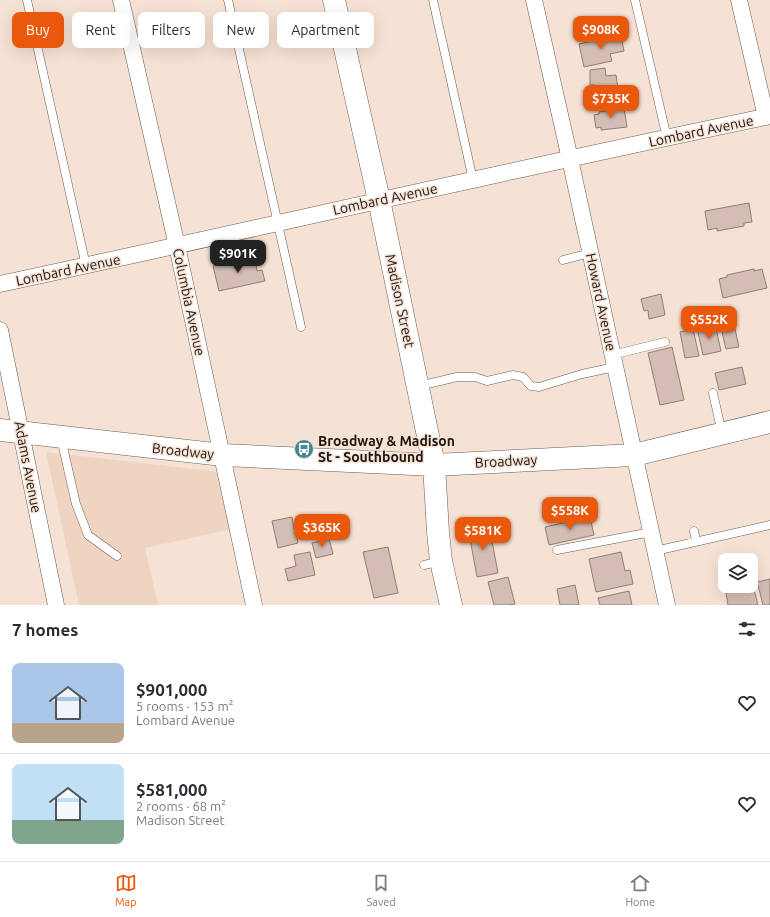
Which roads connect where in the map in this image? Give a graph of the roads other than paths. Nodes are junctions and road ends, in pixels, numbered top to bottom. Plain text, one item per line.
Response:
1 (27, 0) edge
2 (121, 0) edge
3 (228, 0) edge
4 (334, 0) edge
5 (433, 0) edge
6 (534, 0) edge
7 (635, 0) edge
8 (739, 0) edge
9 (768, 117) edge
10 (667, 138) junction
11 (570, 159) junction
12 (473, 180) junction
13 (379, 200) junction
14 (278, 223) junction
15 (177, 246) junction
16 (590, 253) junction
17 (563, 260) dead end
18 (86, 266) junction
19 (0, 284) edge
20 (301, 327) dead end
21 (0, 330) edge
22 (665, 342) dead end
23 (613, 361) junction
24 (418, 386) junction
25 (713, 393) dead end
26 (770, 422) edge
27 (0, 430) edge
28 (22, 433) junction
29 (722, 434) junction
30 (61, 437) junction
31 (634, 455) junction
32 (223, 456) junction
33 (434, 465) junction
34 (770, 525) edge
35 (694, 531) dead end
36 (650, 532) junction
37 (696, 541) junction
38 (557, 550) dead end
39 (655, 551) junction
40 (117, 556) dead end
41 (56, 605) edge
42 (254, 605) edge
43 (451, 605) edge
44 (667, 605) edge

1 - 18 lane
2 - 15 street, Columbia Avenue
3 - 14 lane
4 - 13 street, Madison Street
5 - 12 lane
6 - 11 street, Howard Avenue
7 - 10 lane
8 - 9 street
9 - 10 street, Lombard Avenue
10 - 11 street, Lombard Avenue
11 - 12 street, Lombard Avenue
11 - 16 street, Howard Avenue
12 - 13 street, Lombard Avenue
13 - 14 street, Lombard Avenue
13 - 24 street, Madison Street
14 - 15 street, Lombard Avenue
14 - 20 lane
15 - 18 street, Lombard Avenue
15 - 32 street, Columbia Avenue
16 - 17 lane
16 - 23 street, Howard Avenue
18 - 19 street, Lombard Avenue
21 - 28 street, Adams Avenue
22 - 23 lane
23 - 24 lane
23 - 31 street, Howard Avenue
24 - 33 street, Madison Street
25 - 29 lane
26 - 29 street, Broadway
27 - 28 street, Broadway
28 - 30 street, Broadway
28 - 41 street, Adams Avenue
29 - 31 street, Broadway
30 - 32 street, Broadway
30 - 40 lane
31 - 33 street, Broadway
31 - 36 street, Howard Avenue
32 - 33 street, Broadway
32 - 42 street, Columbia Avenue
33 - 43 street, Madison Street
34 - 37 lane
35 - 37 lane
36 - 38 lane
36 - 39 street, Howard Avenue
37 - 39 lane
39 - 44 street, Howard Avenue

